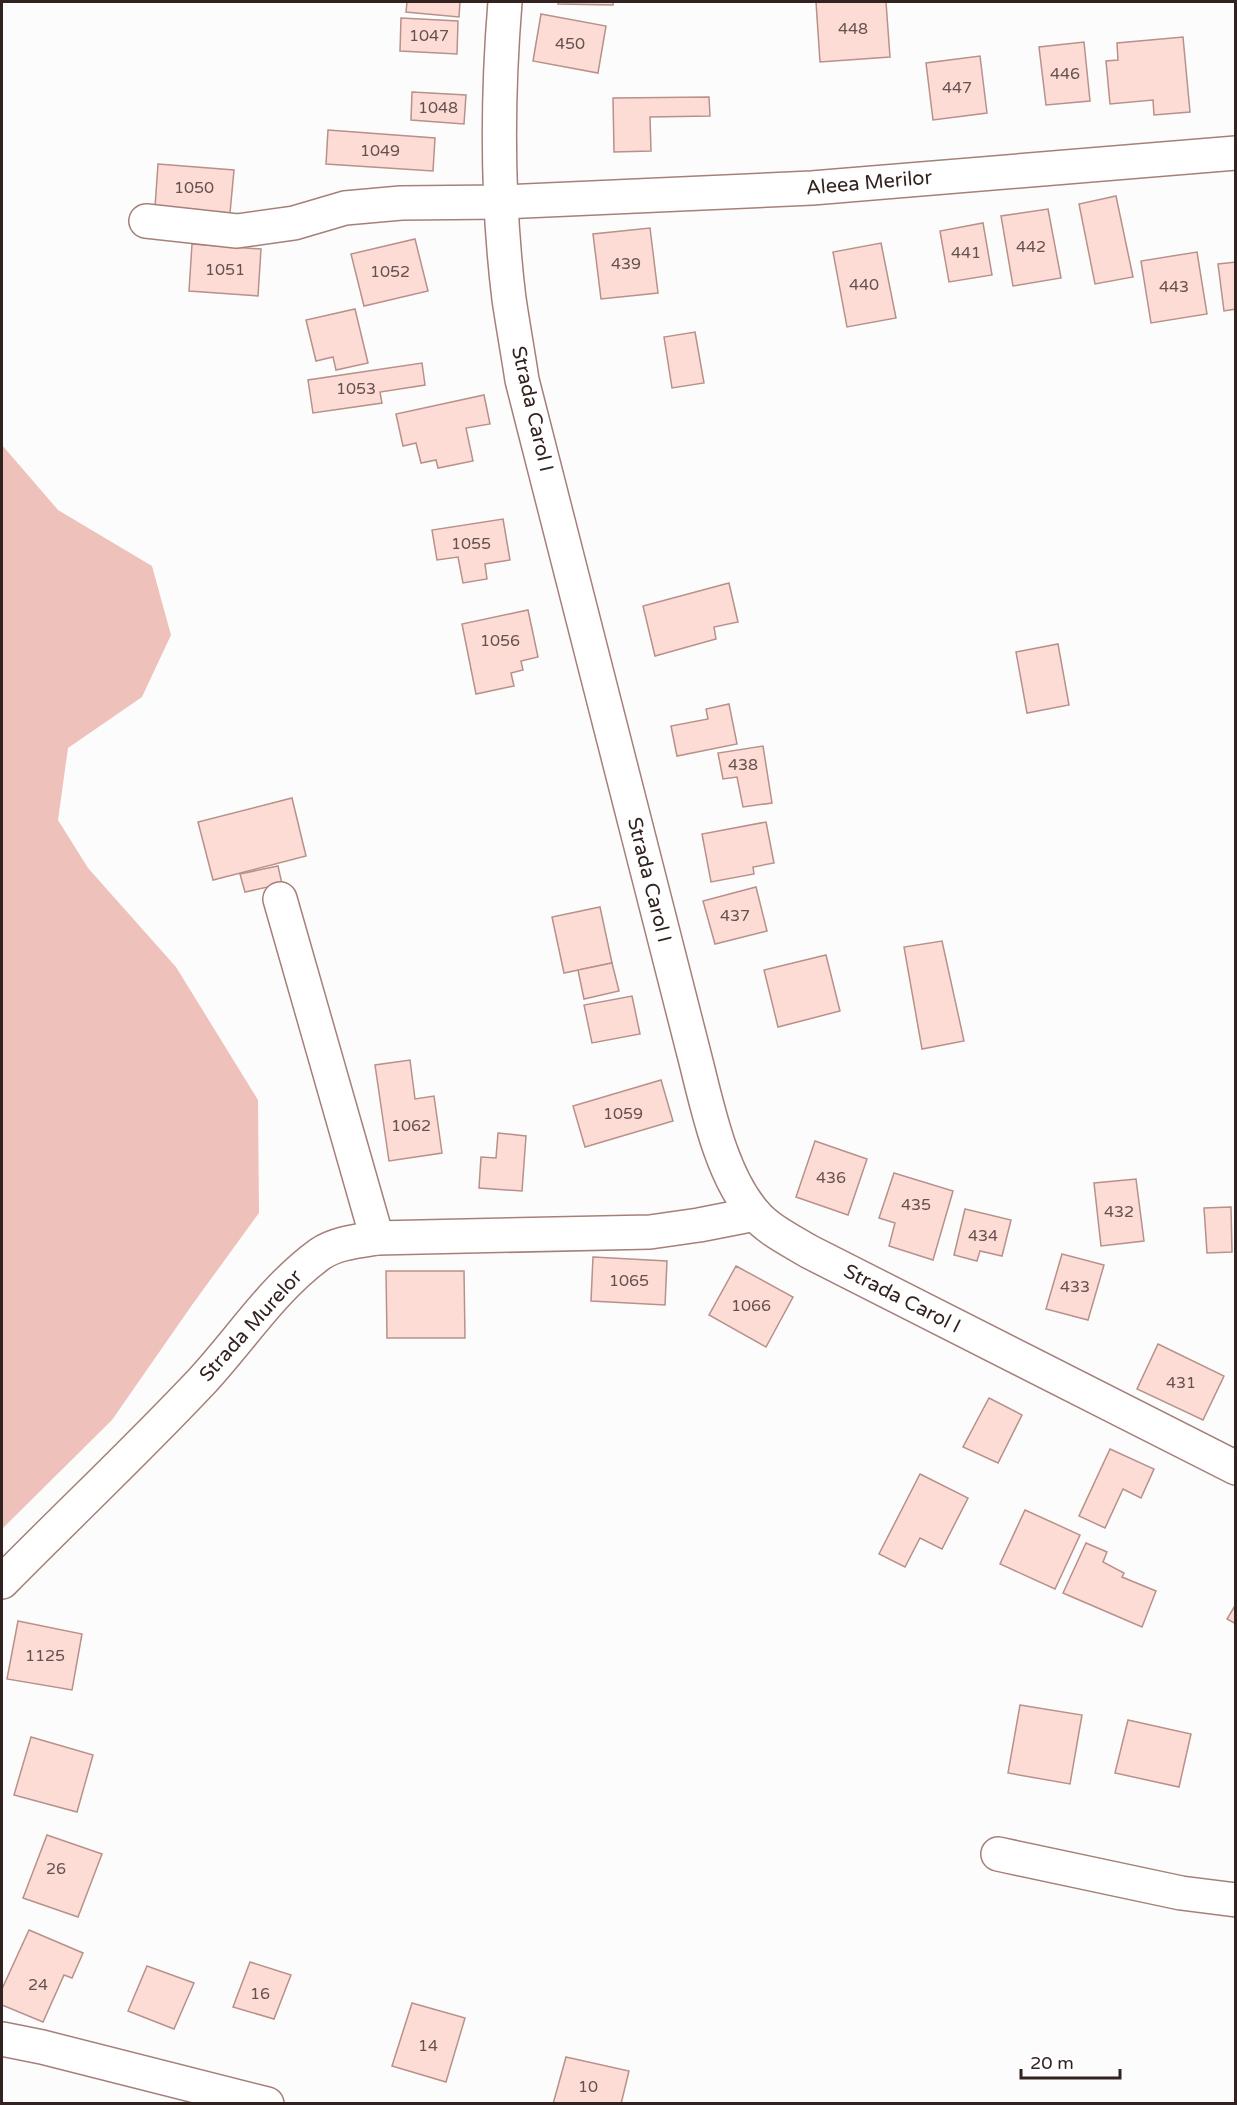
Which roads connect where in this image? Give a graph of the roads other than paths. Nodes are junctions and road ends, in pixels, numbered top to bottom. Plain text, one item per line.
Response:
1 (505, 2) edge
2 (1236, 153) edge
3 (501, 202) junction
4 (146, 221) dead end
5 (280, 899) dead end
6 (755, 1214) junction
7 (377, 1238) junction
8 (1234, 1465) edge
9 (2, 1582) edge
10 (998, 1854) dead end
11 (1236, 1900) edge
12 (2, 2039) edge
13 (267, 2103) edge

1 - 3 street, Strada Carol I
2 - 3 street, Aleea Merilor
3 - 4 street, Aleea Merilor
3 - 6 street, Strada Carol I
5 - 7 street
6 - 7 street, Strada Murelor
6 - 8 street, Strada Carol I
7 - 9 street, Strada Murelor
10 - 11 street
12 - 13 street

